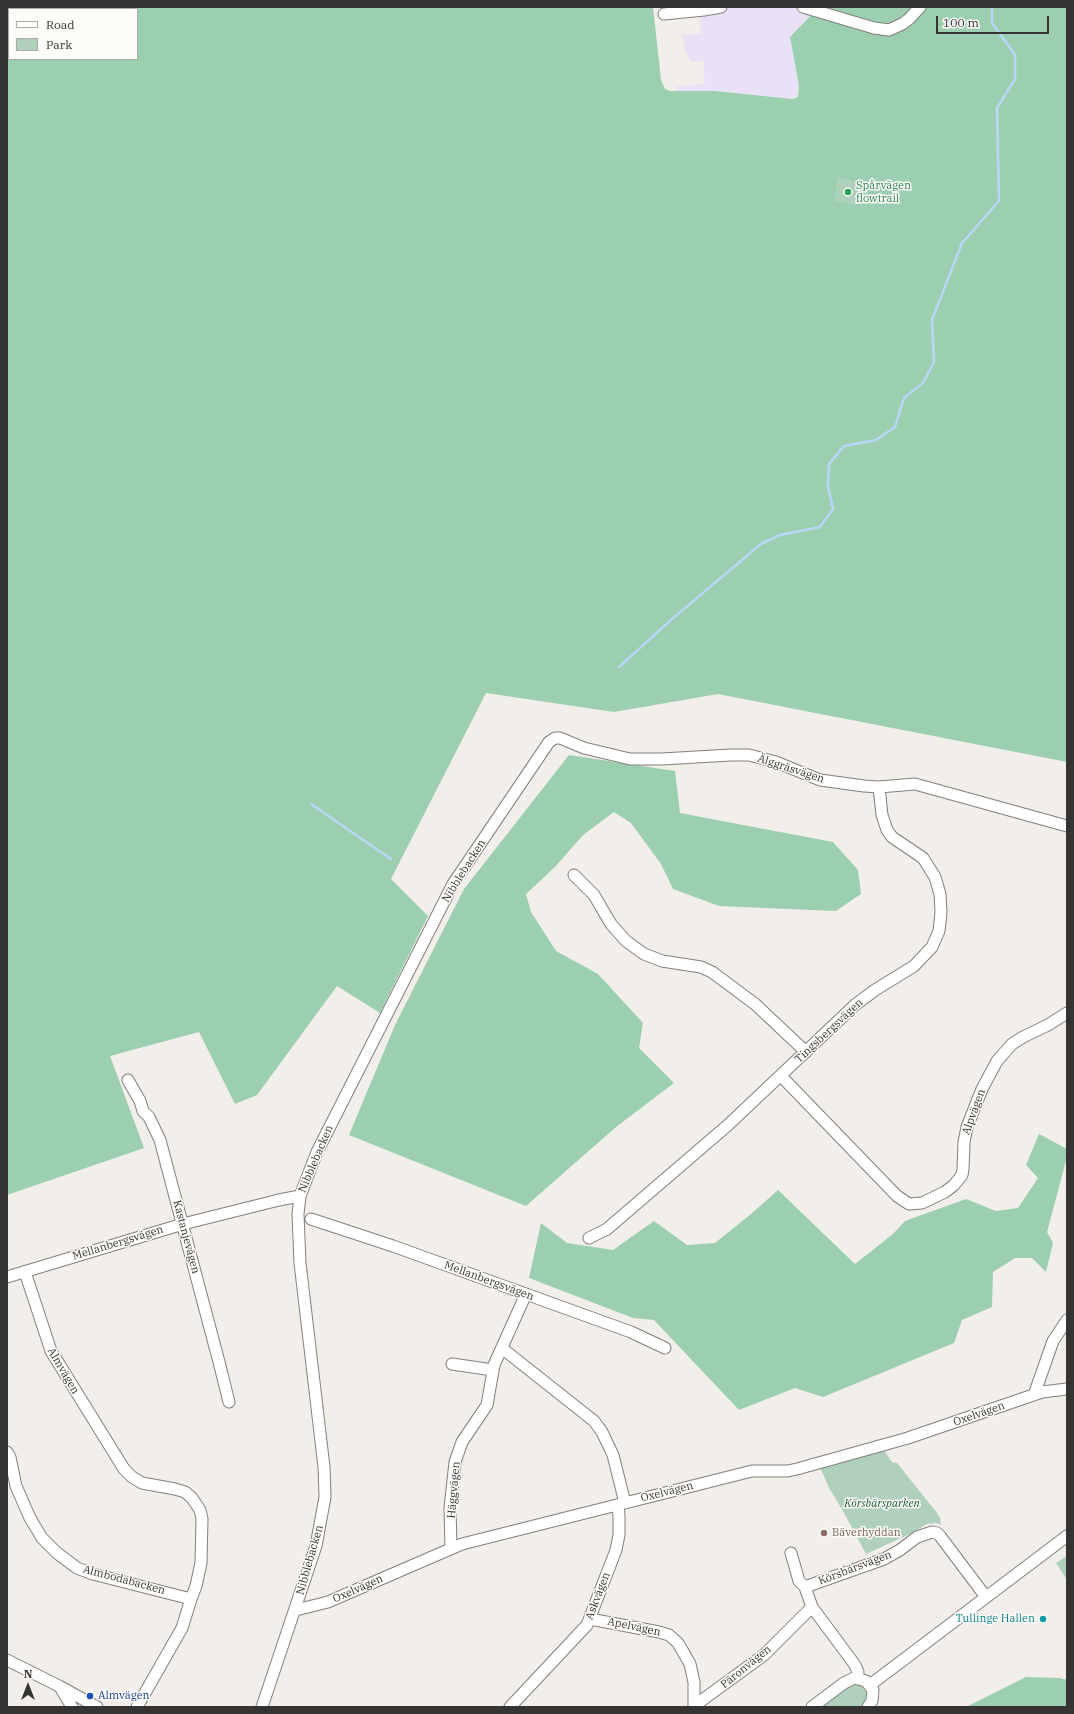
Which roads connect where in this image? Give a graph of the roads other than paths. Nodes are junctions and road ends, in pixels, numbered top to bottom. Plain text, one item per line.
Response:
1 (721, 7) edge
2 (803, 7) edge
3 (920, 7) edge
4 (664, 14) dead end
5 (560, 738) joint
6 (879, 787) junction
7 (1067, 826) edge
8 (574, 875) dead end
9 (1067, 1013) edge
10 (806, 1052) junction
11 (781, 1076) junction
12 (128, 1080) dead end
13 (300, 1196) junction
14 (311, 1218) dead end
15 (183, 1224) junction
16 (589, 1238) dead end
17 (26, 1272) junction
18 (7, 1277) edge
19 (526, 1294) junction
20 (1067, 1320) edge
21 (666, 1348) dead end
22 (503, 1349) junction
23 (452, 1364) dead end
24 (493, 1370) junction
25 (1067, 1389) edge
26 (1038, 1393) junction
27 (229, 1402) dead end
28 (7, 1452) edge
29 (622, 1504) junction
30 (1067, 1536) edge
31 (451, 1548) junction
32 (790, 1553) dead end
33 (805, 1587) junction
34 (986, 1597) junction
35 (191, 1598) junction
36 (812, 1607) junction
37 (296, 1610) junction
38 (590, 1619) junction
39 (7, 1660) edge
40 (858, 1679) junction
41 (870, 1685) junction
42 (60, 1686) junction
43 (72, 1707) edge
44 (97, 1707) edge
45 (137, 1707) edge
46 (262, 1707) edge
47 (510, 1707) edge
48 (694, 1707) edge
49 (812, 1707) edge
50 (868, 1707) edge

1 - 4 street
2 - 3 street
5 - 6 street, Älggräsvägen
5 - 13 street, Nibblebacken
6 - 7 street, Älggräsvägen
6 - 10 street, Tingsbergsvägen
8 - 10 street
9 - 11 street, Alpvägen
10 - 11 street, Tingsbergsvägen
11 - 16 street, Tingsbergsvägen
12 - 15 street, Kastanjevägen
13 - 15 street, Mellanbergsvägen
13 - 37 street, Nibblebacken
14 - 19 street, Mellanbergsvägen
15 - 17 street, Mellanbergsvägen
15 - 27 street, Kastanjevägen
17 - 18 street, Mellanbergsvägen
17 - 35 street, Almvägen
19 - 21 street, Mellanbergsvägen
19 - 22 street, Häggvägen
20 - 26 street
22 - 24 street, Häggvägen
22 - 29 street, Askvägen
23 - 24 street
24 - 31 street, Häggvägen
25 - 26 street, Oxelvägen
26 - 29 street, Oxelvägen
28 - 35 street, Almbodabacken
29 - 31 street, Oxelvägen
29 - 38 street, Askvägen
30 - 34 street
31 - 37 street, Oxelvägen
32 - 33 street
33 - 34 street, Körsbärsvägen
33 - 36 street
34 - 41 street
35 - 45 street, Almvägen
36 - 40 street
36 - 48 street, Päronvägen
37 - 46 street, Nibblebacken
38 - 47 street, Askvägen
38 - 48 street, Apelvägen
39 - 42 street
40 - 41 street
40 - 49 street
41 - 50 street
42 - 43 street
42 - 44 street

